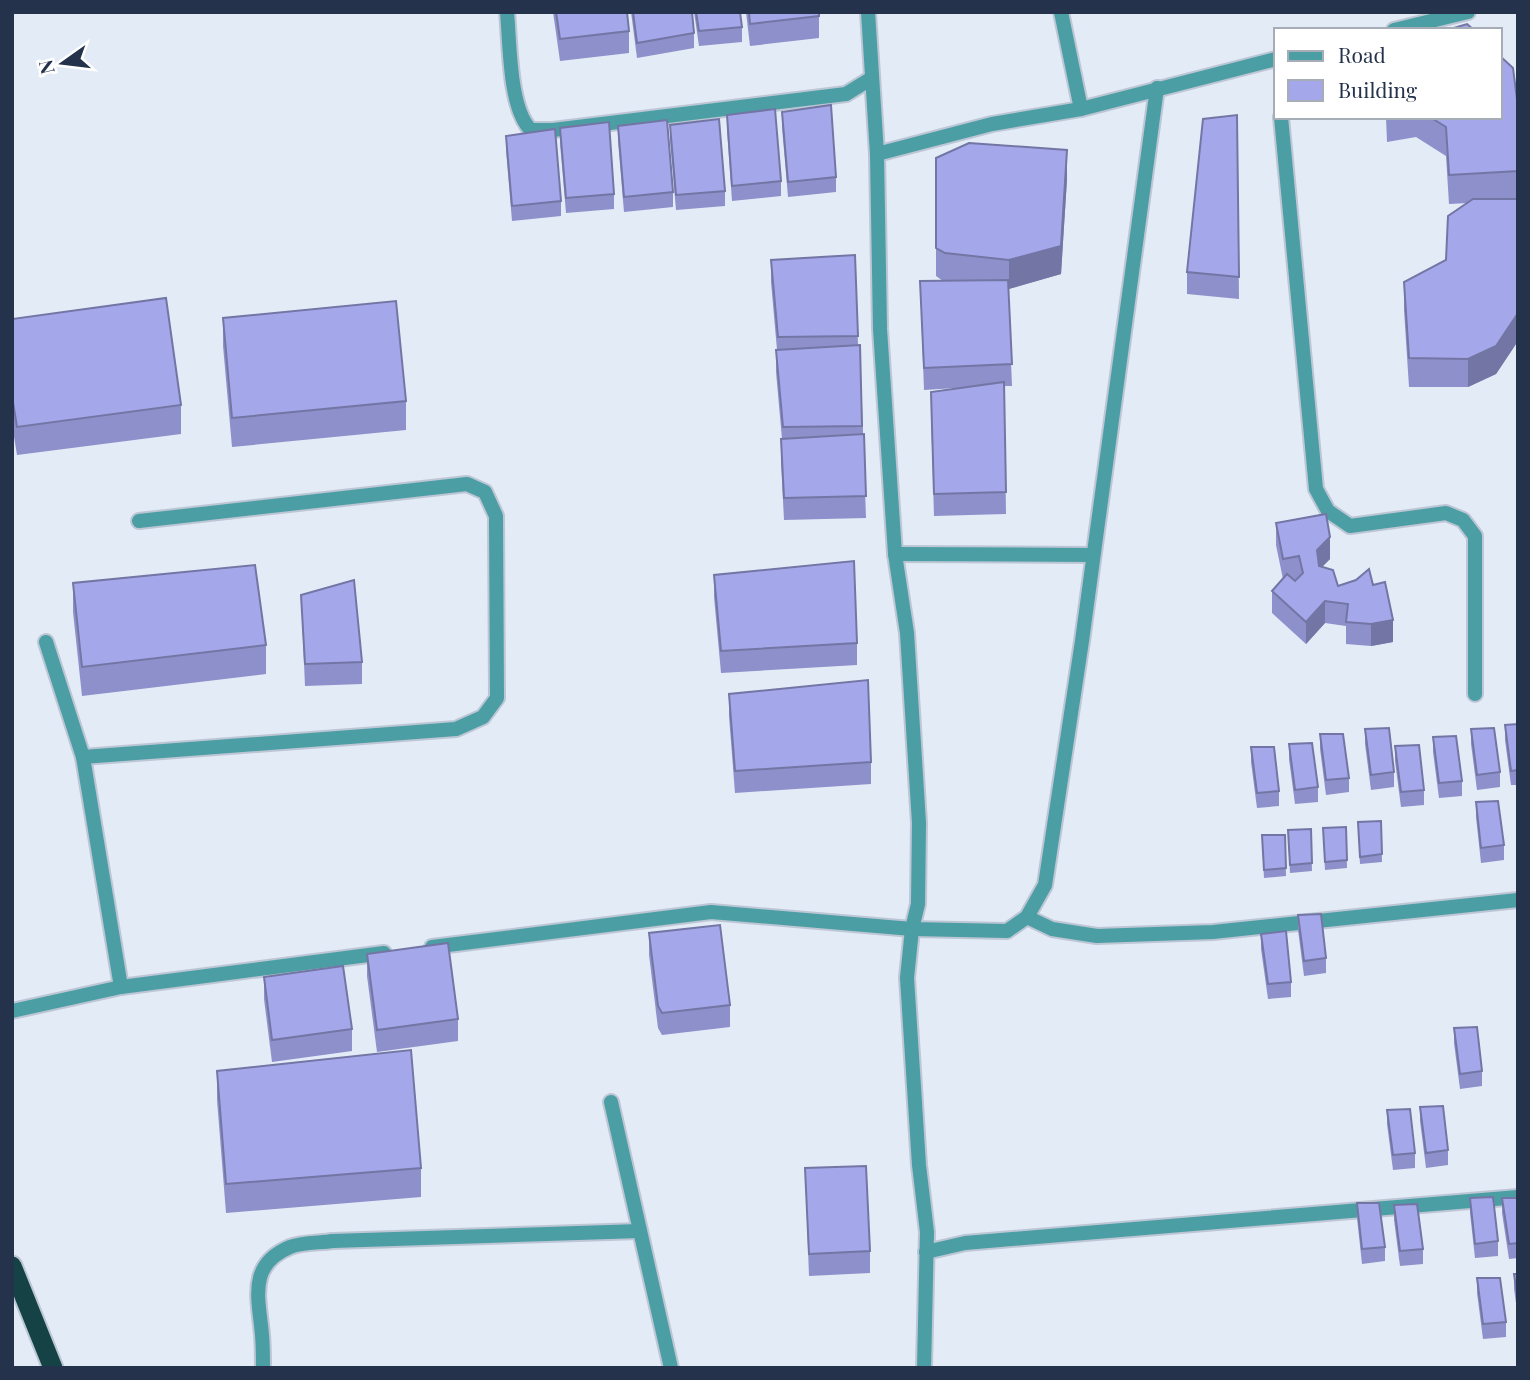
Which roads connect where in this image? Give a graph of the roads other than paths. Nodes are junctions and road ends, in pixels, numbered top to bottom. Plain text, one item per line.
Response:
1 (507, 12) edge
2 (868, 12) edge
3 (1061, 12) edge
4 (1468, 12) edge
5 (1402, 28) edge
6 (1274, 60) edge
7 (872, 78) junction
8 (1157, 89) junction
9 (1081, 109) junction
10 (1281, 119) edge
11 (877, 154) junction
12 (139, 521) dead end
13 (895, 554) junction
14 (1093, 555) junction
15 (47, 642) dead end
16 (1475, 694) dead end
17 (83, 757) junction
18 (1518, 900) edge
19 (1027, 917) junction
20 (912, 929) junction
21 (422, 948) edge
22 (395, 951) edge
23 (121, 987) junction
24 (12, 1011) edge
25 (611, 1102) dead end
26 (1518, 1197) edge
27 (640, 1231) junction
28 (926, 1252) junction
29 (12, 1266) edge
30 (54, 1368) edge
31 (263, 1368) edge
32 (671, 1368) edge
33 (924, 1368) edge

1 - 7 street
2 - 7 street
3 - 9 street
4 - 5 street
6 - 8 street
7 - 11 street
8 - 9 street
8 - 14 street
9 - 11 street
10 - 16 street
11 - 13 street
12 - 17 street
13 - 14 street
13 - 20 street
14 - 19 street
15 - 17 street
17 - 23 street
18 - 19 street
19 - 20 street
20 - 21 street
20 - 28 street
22 - 23 street
23 - 24 street
25 - 27 street
26 - 28 street
27 - 31 street
27 - 32 street
28 - 33 street
29 - 30 highway

